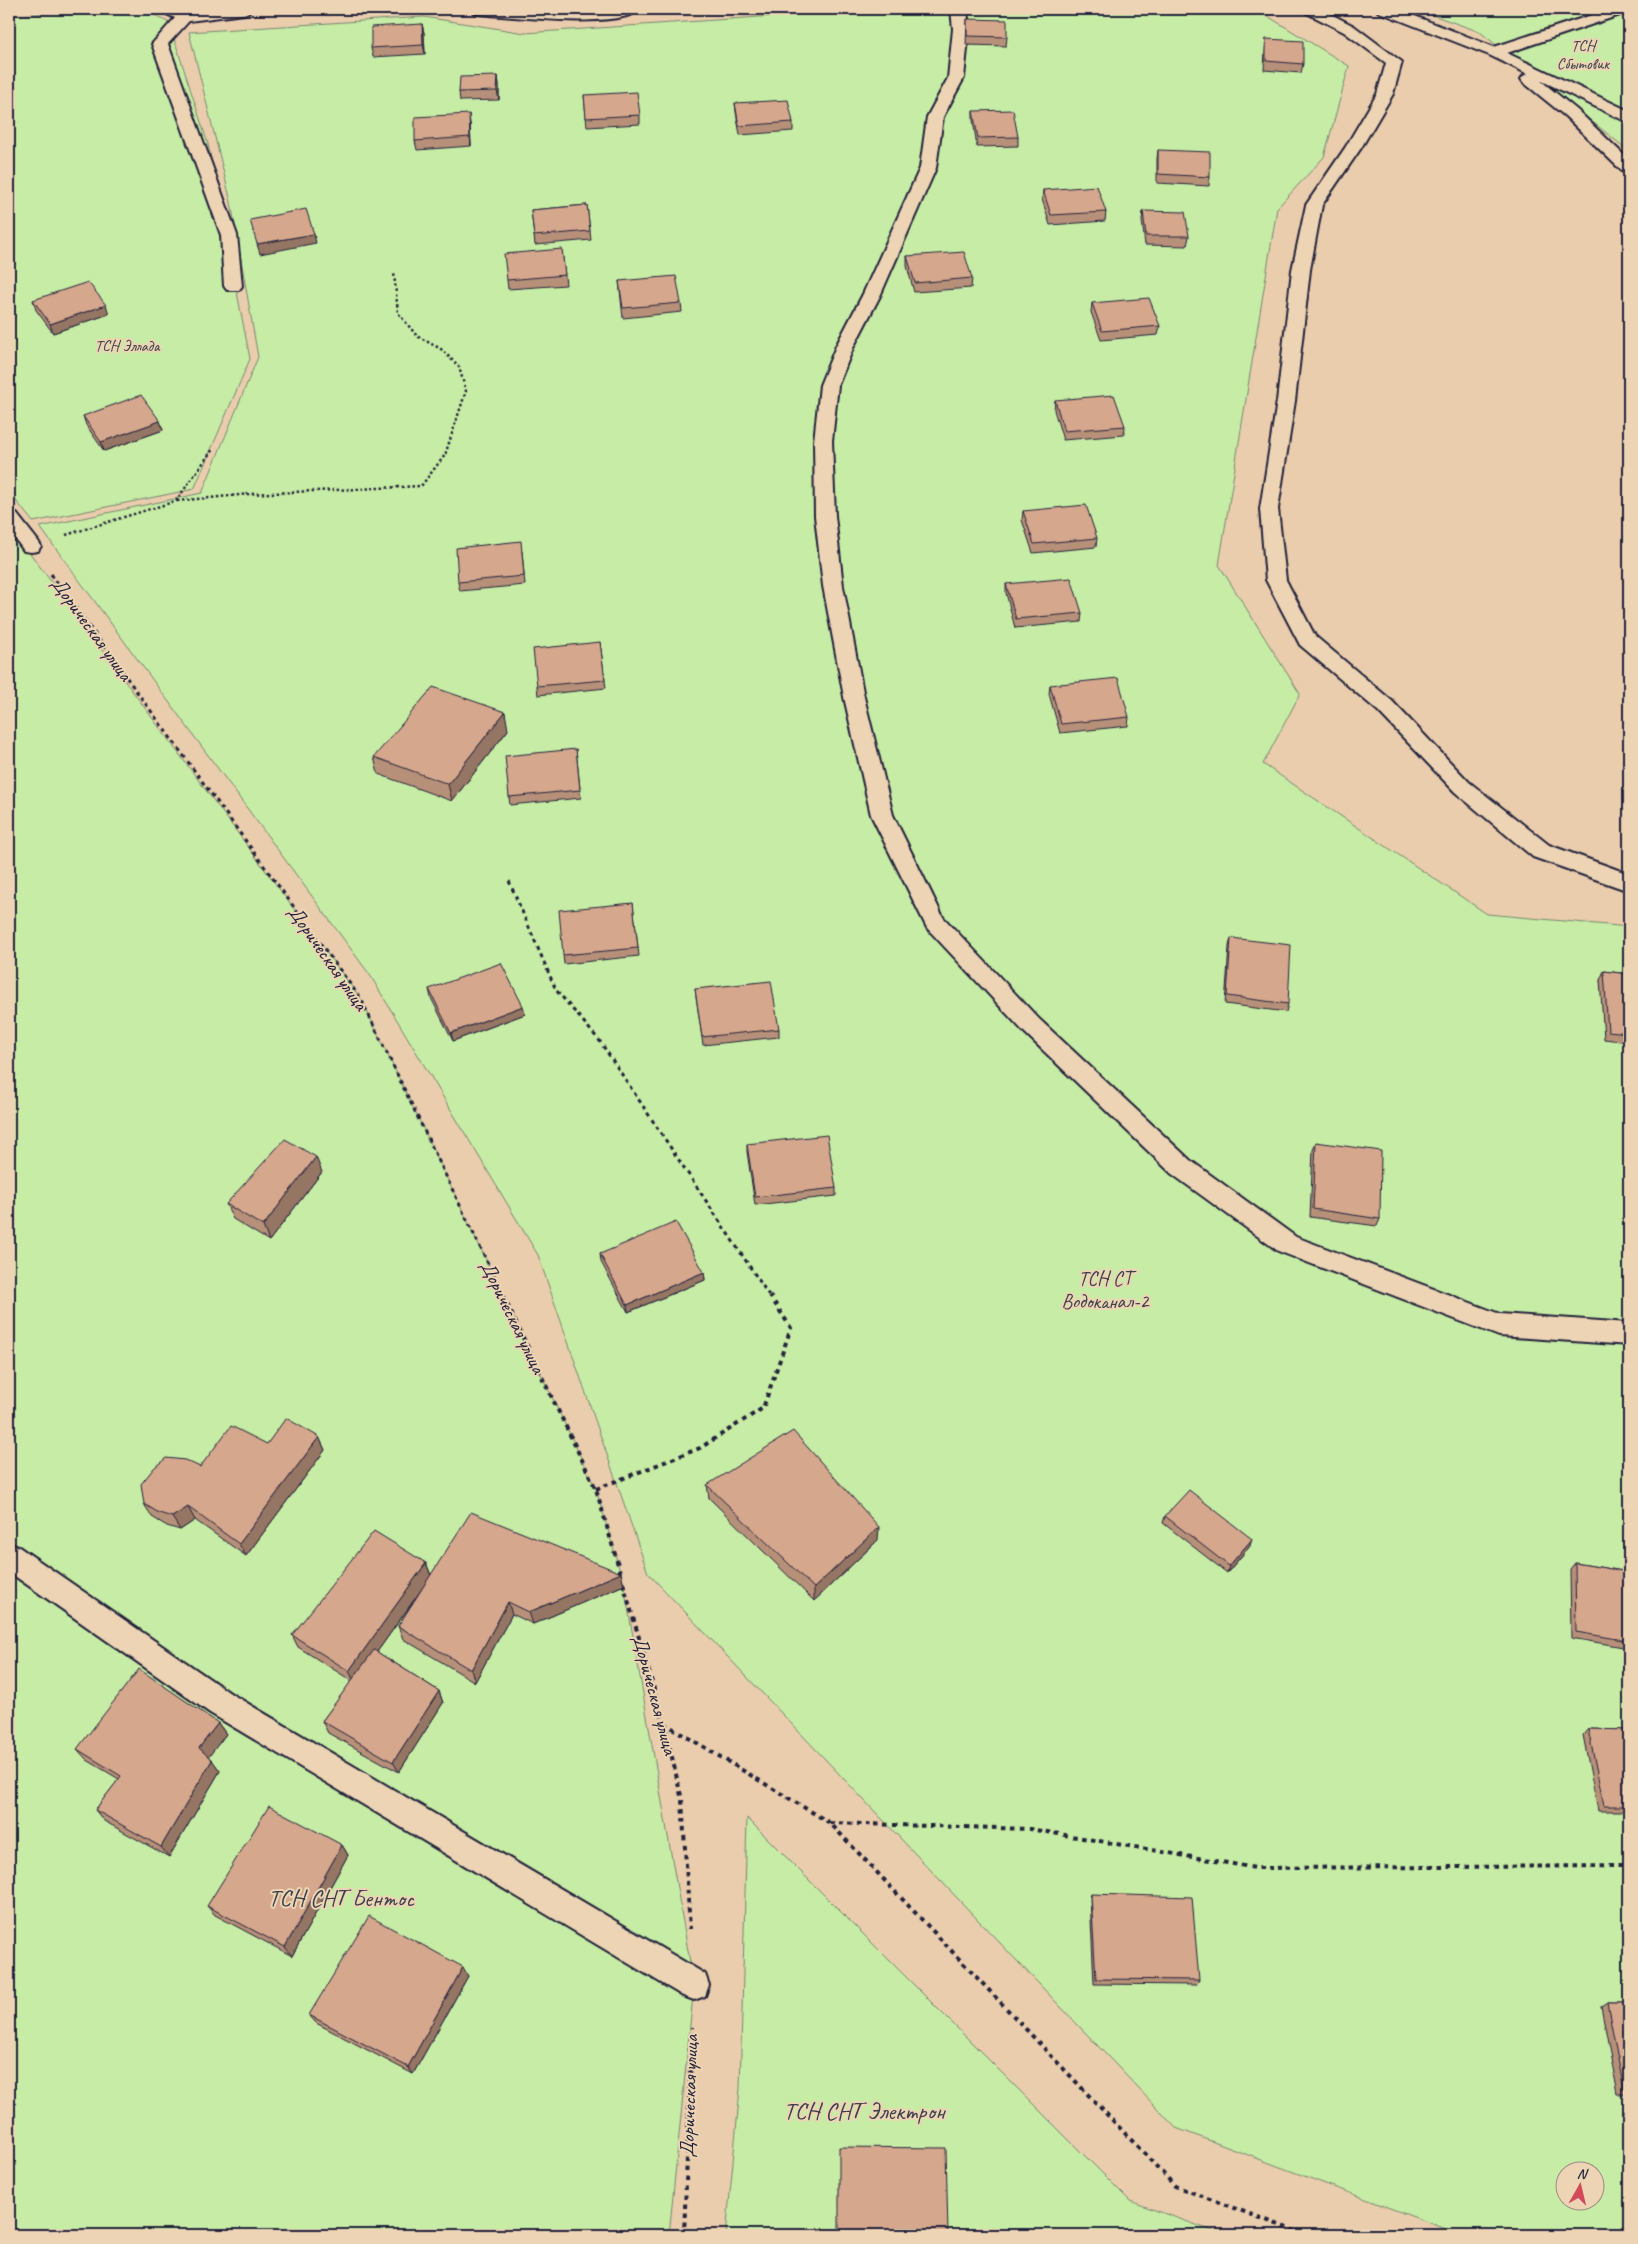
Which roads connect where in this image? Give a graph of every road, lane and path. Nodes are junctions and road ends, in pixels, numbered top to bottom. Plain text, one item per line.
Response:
1 (167, 9) edge
2 (244, 9) edge
3 (478, 9) edge
4 (631, 9) edge
5 (959, 9) edge
6 (1310, 9) edge
7 (1384, 9) edge
8 (1624, 9) edge
9 (184, 17) junction
10 (1494, 52) junction
11 (1629, 117) edge
12 (1629, 169) edge
13 (394, 273) dead end
14 (234, 286) dead end
15 (213, 448) dead end
16 (176, 501) junction
17 (9, 518) edge
18 (31, 546) junction
19 (509, 881) dead end
20 (1629, 883) edge
21 (1629, 1334) edge
22 (596, 1490) junction
23 (9, 1556) edge
24 (664, 1722) junction
25 (830, 1823) junction
26 (1629, 1866) edge
27 (694, 1985) junction
28 (684, 2235) edge
29 (1306, 2235) edge

1 - 9 lane
2 - 9 lane
3 - 4 lane
5 - 21 lane
6 - 20 lane
7 - 10 lane
8 - 10 lane
9 - 14 lane
10 - 11 lane
10 - 12 lane
13 - 16 path
15 - 16 path
16 - 18 path
17 - 18 lane
18 - 22 path, Дорическая улица
19 - 22 path
22 - 24 path, Дорическая улица
23 - 27 lane
24 - 25 path
24 - 27 path, Дорическая улица
25 - 26 path
25 - 29 path
27 - 28 path, Дорическая улица

